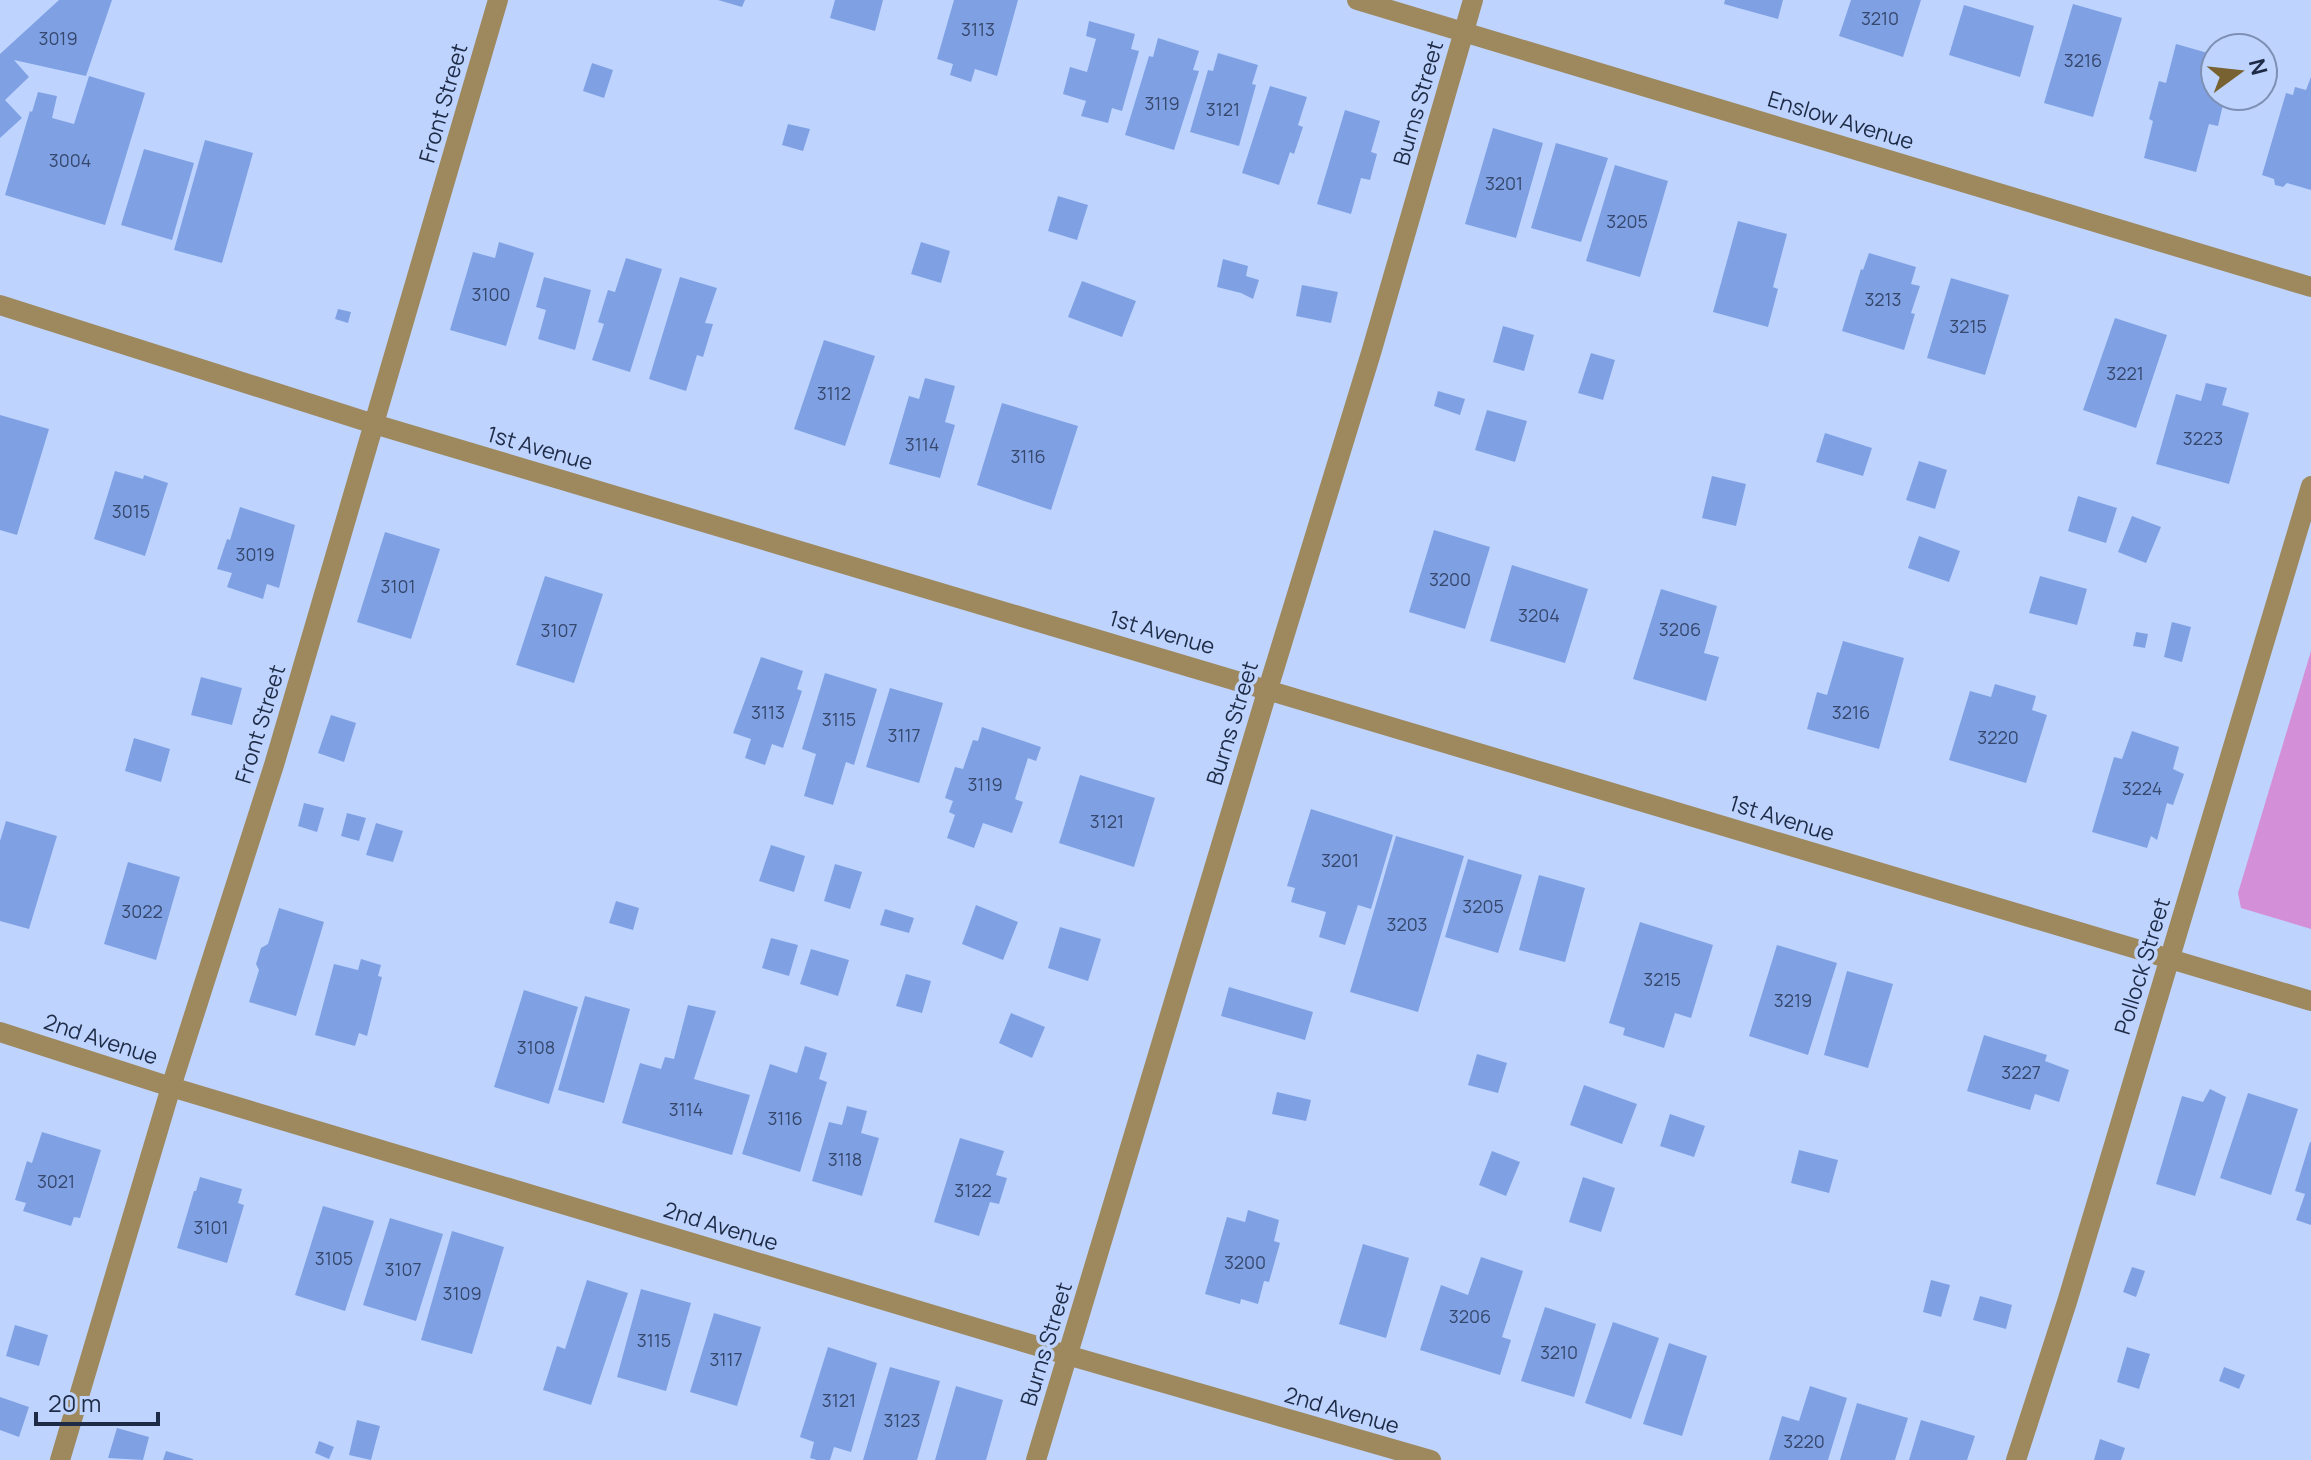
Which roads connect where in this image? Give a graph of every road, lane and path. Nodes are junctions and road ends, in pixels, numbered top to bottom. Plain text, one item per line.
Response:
1 (498, 0) edge
2 (1357, 0) edge
3 (1473, 0) edge
4 (1463, 32) junction
5 (2311, 287) edge
6 (0, 305) edge
7 (374, 424) junction
8 (2311, 486) edge
9 (1268, 689) junction
10 (2169, 960) junction
11 (2311, 1001) edge
12 (0, 1032) edge
13 (171, 1087) junction
14 (1067, 1355) junction
15 (60, 1460) edge
16 (1036, 1460) edge
17 (1431, 1460) edge
18 (2016, 1460) edge

1 - 7 street, Front Street
2 - 4 street, Enslow Avenue
3 - 4 street, Burns Street
4 - 5 street, Enslow Avenue
4 - 9 street, Burns Street
6 - 7 street, 1st Avenue
7 - 9 street, 1st Avenue
7 - 13 street, Front Street
8 - 10 street, Pollock Street
9 - 10 street, 1st Avenue
9 - 14 street, Burns Street
10 - 11 street, 1st Avenue
10 - 18 street, Pollock Street
12 - 13 street, 2nd Avenue
13 - 14 street, 2nd Avenue
13 - 15 street, Front Street
14 - 16 street, Burns Street
14 - 17 street, 2nd Avenue

